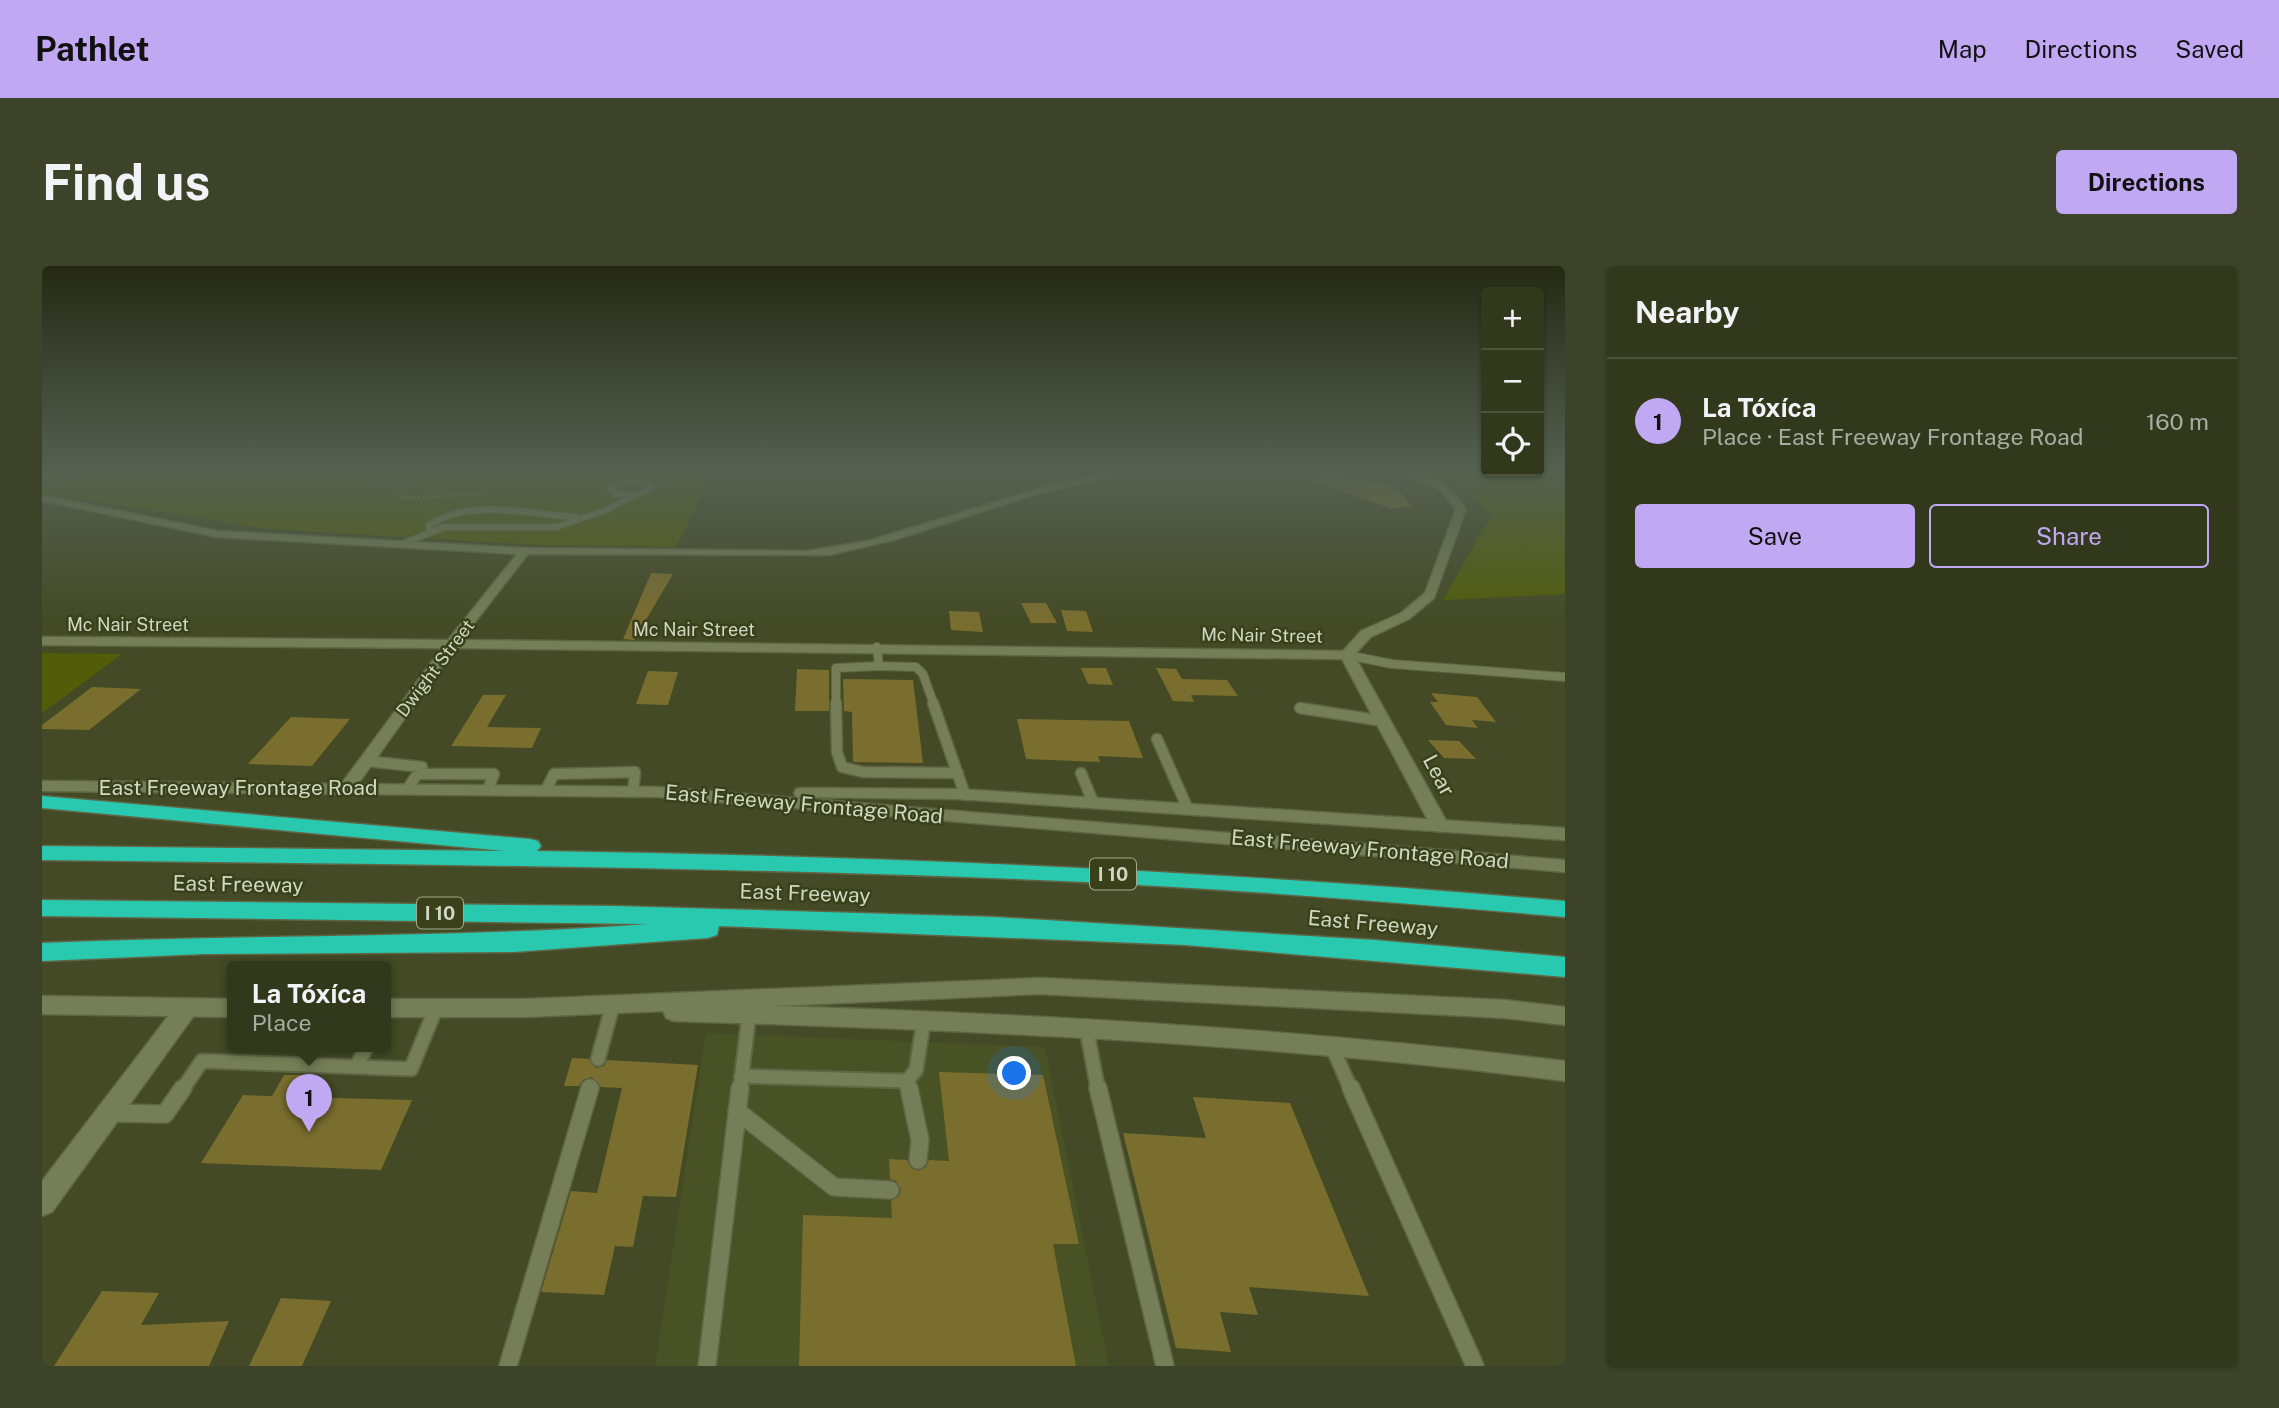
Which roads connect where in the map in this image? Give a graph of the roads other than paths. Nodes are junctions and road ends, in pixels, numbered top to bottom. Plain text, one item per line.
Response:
1 (155, 521) edge
2 (432, 521) edge
3 (503, 521) edge
4 (571, 521) edge
5 (944, 521) edge
6 (1457, 521) edge
7 (495, 528) junction
8 (430, 532) junction
9 (402, 544) junction
10 (525, 551) junction
11 (42, 641) edge
12 (450, 646) junction
13 (877, 647) junction
14 (1347, 654) junction
15 (879, 666) junction
16 (1565, 677) edge
17 (1300, 708) dead end
18 (1383, 721) junction
19 (1157, 739) dead end
20 (366, 761) junction
21 (958, 773) junction
22 (1081, 773) dead end
23 (413, 781) junction
24 (42, 786) edge
25 (347, 787) junction
26 (659, 792) junction
27 (965, 795) junction
28 (42, 802) edge
29 (1093, 802) junction
30 (1187, 807) junction
31 (1440, 826) junction
32 (1565, 834) edge
33 (42, 853) edge
34 (661, 860) junction
35 (1565, 866) edge
36 (42, 908) edge
37 (1565, 909) edge
38 (838, 920) junction
39 (42, 952) edge
40 (1565, 967) edge
41 (42, 1005) edge
42 (436, 1007) junction
43 (612, 1007) junction
44 (187, 1008) junction
45 (227, 1008) edge
46 (391, 1008) edge
47 (749, 1014) junction
48 (1565, 1016) edge
49 (924, 1019) junction
50 (1086, 1026) junction
51 (1331, 1043) junction
52 (364, 1052) edge
53 (598, 1059) dead end
54 (356, 1068) junction
55 (1565, 1071) edge
56 (741, 1076) junction
57 (906, 1081) junction
58 (590, 1087) dead end
59 (737, 1111) junction
60 (109, 1113) junction
61 (918, 1160) dead end
62 (890, 1190) dead end
63 (42, 1203) edge
64 (508, 1366) edge
65 (707, 1366) edge
66 (1165, 1366) edge
67 (1475, 1366) edge

1 - 9 street
2 - 8 lane
3 - 7 lane
4 - 7 lane
5 - 10 street
6 - 14 street
7 - 8 lane
8 - 9 lane
9 - 10 street
10 - 12 street, Dwight Street
11 - 12 street, Mc Nair Street
12 - 13 street, Mc Nair Street
12 - 20 street, Dwight Street
13 - 14 street, Mc Nair Street
13 - 15 lane
14 - 16 lane
14 - 18 street, Lear
15 - 21 lane
15 - 21 lane
17 - 18 lane
18 - 31 street, Lear
19 - 30 lane
20 - 23 lane
20 - 25 street, Dwight Street
21 - 27 lane
22 - 29 lane
23 - 25 street, East Freeway Frontage Road
23 - 26 street, East Freeway Frontage Road
24 - 25 street, East Freeway Frontage Road
26 - 27 street
26 - 35 street, East Freeway Frontage Road
27 - 29 street
28 - 34 highway
29 - 30 street
30 - 31 street
31 - 32 street
33 - 34 highway, East Freeway / I 10
34 - 37 highway, East Freeway / I 10
36 - 38 highway, East Freeway / I 10
38 - 39 highway
38 - 40 highway, East Freeway / I 10
41 - 44 street
42 - 43 street
42 - 46 street
42 - 54 lane
43 - 47 street
43 - 48 street
43 - 53 lane
44 - 45 street
44 - 60 street
47 - 49 street
47 - 56 lane
49 - 50 street
49 - 57 lane
50 - 51 street
50 - 66 lane
51 - 55 street
51 - 67 lane
52 - 54 lane
54 - 60 lane
56 - 57 lane
56 - 59 lane
57 - 61 lane
58 - 64 lane
59 - 62 lane
59 - 65 lane
60 - 63 street

